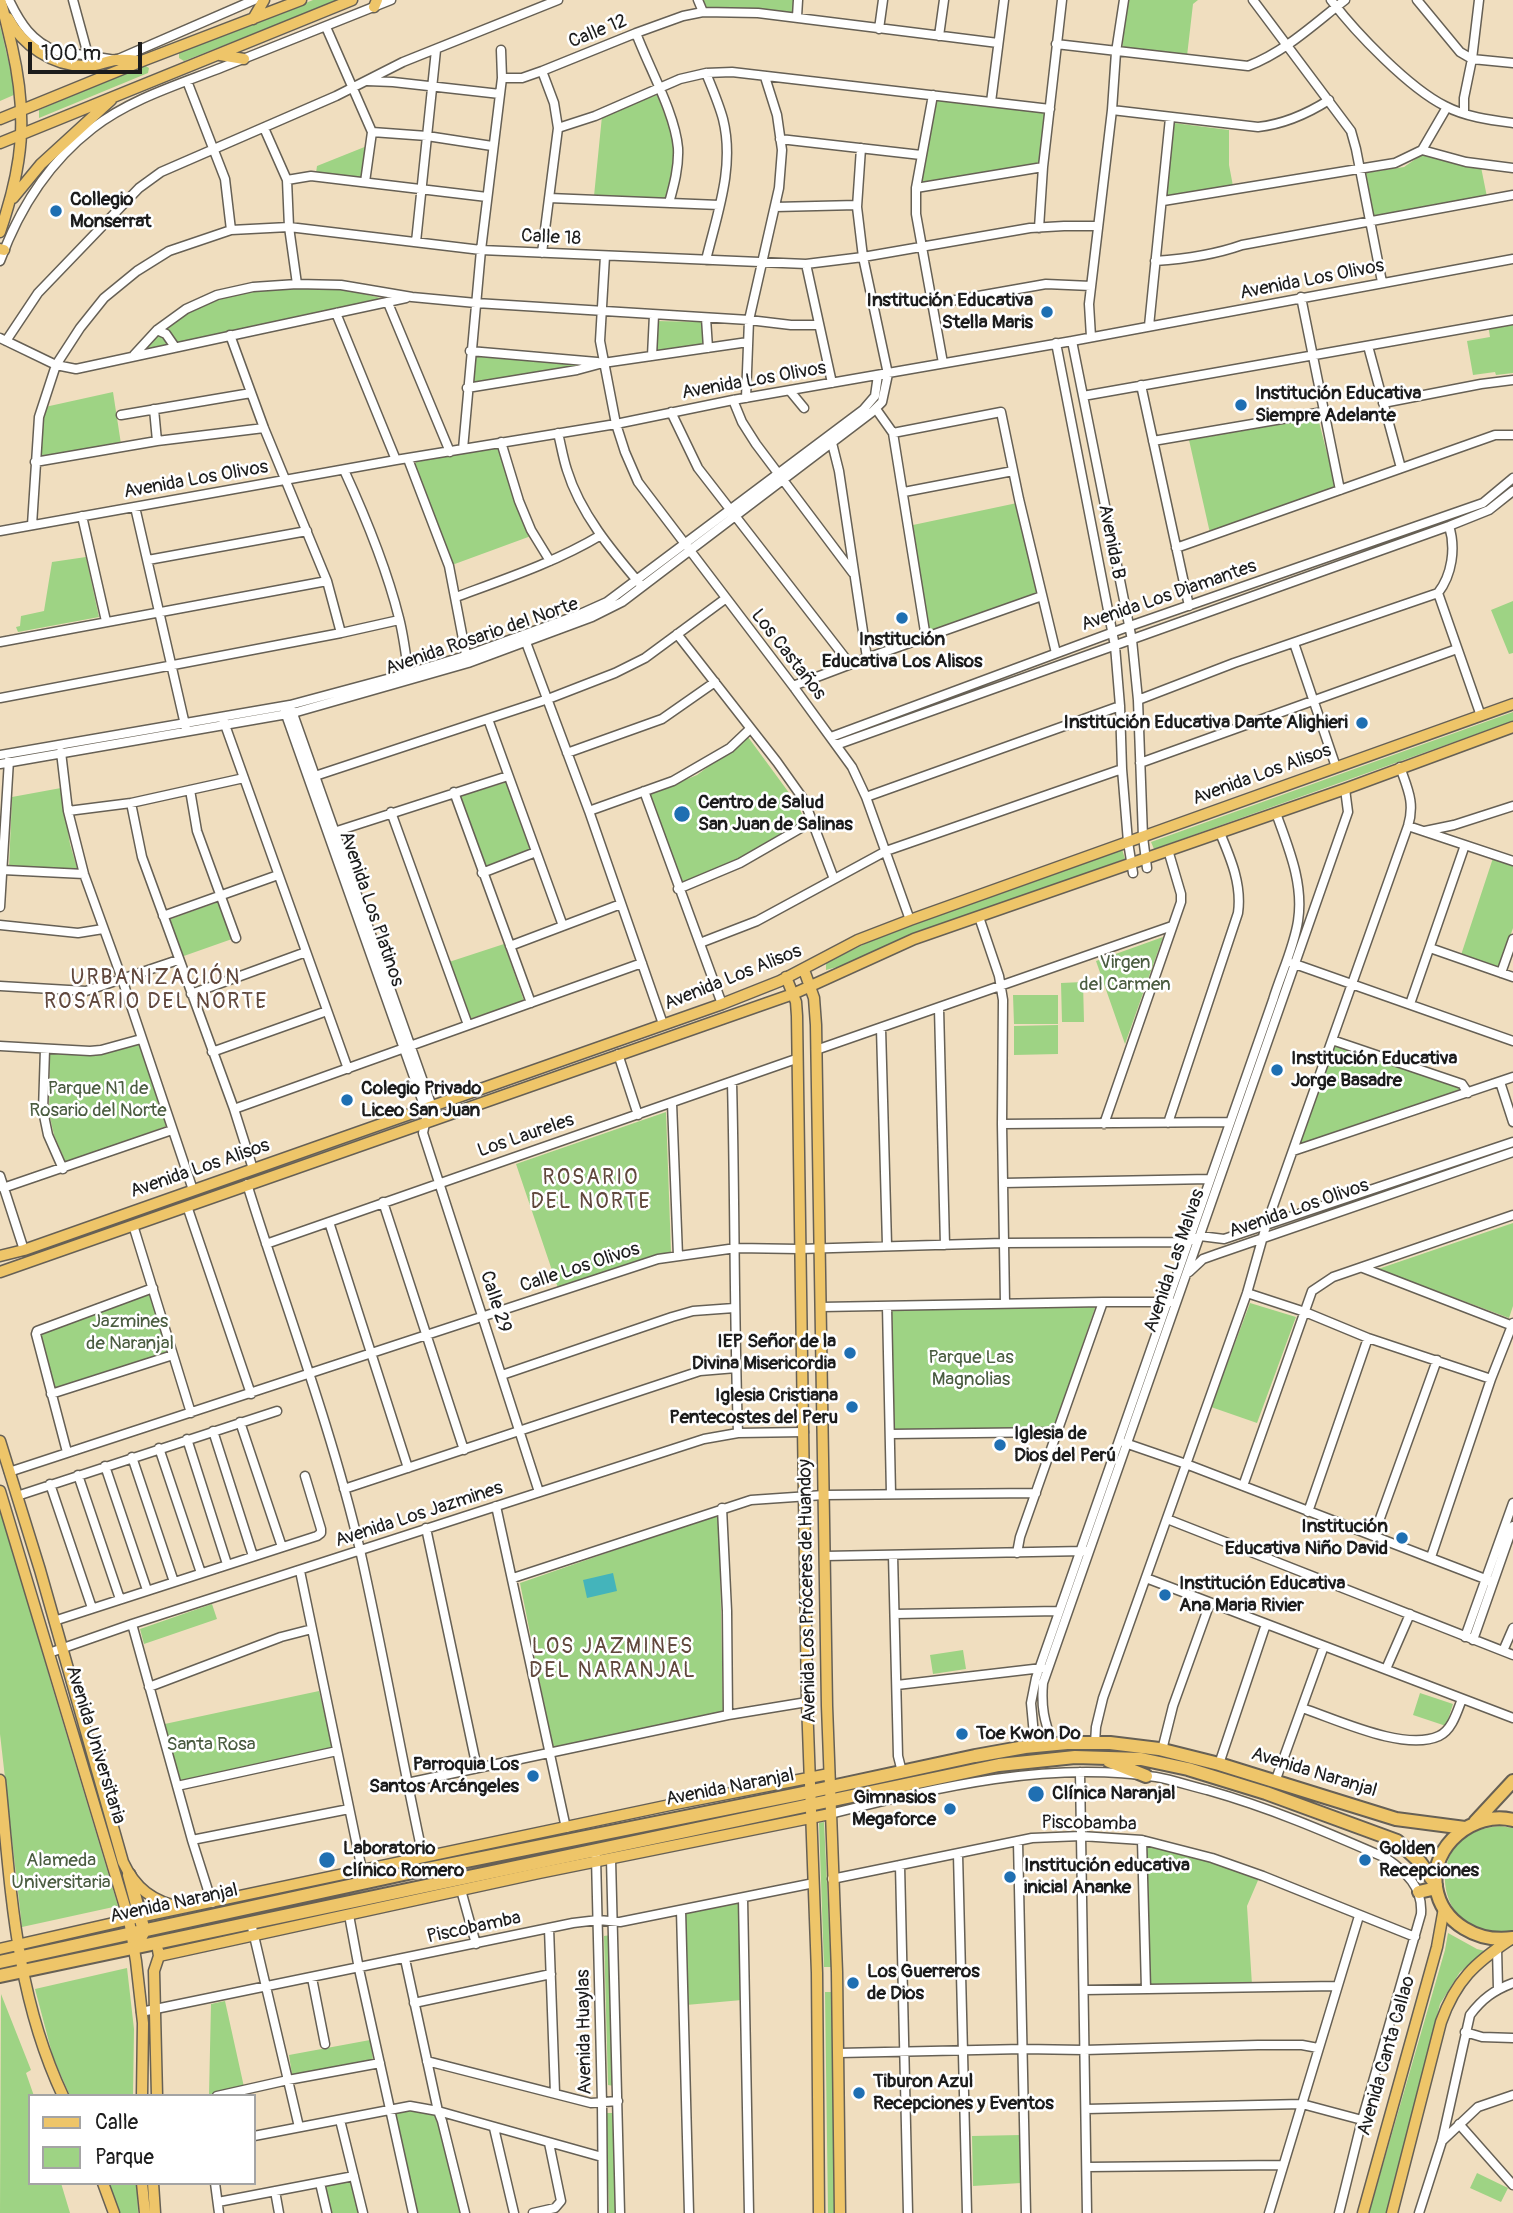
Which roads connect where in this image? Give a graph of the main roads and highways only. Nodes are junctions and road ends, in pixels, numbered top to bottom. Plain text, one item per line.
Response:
1 (264, 0) edge
2 (302, 0) edge
3 (352, 0) edge
4 (4, 2) edge
5 (252, 19) junction
6 (174, 48) junction
7 (219, 55) junction
8 (244, 59) road end
9 (117, 60) junction
10 (145, 60) junction
11 (183, 68) junction
12 (100, 79) junction
13 (155, 79) junction
14 (118, 94) junction
15 (21, 111) junction
16 (0, 119) edge
17 (76, 133) junction
18 (22, 134) junction
19 (0, 143) edge
20 (72, 146) road end
21 (10, 201) junction
22 (0, 232) edge
23 (1513, 704) edge
24 (1513, 727) edge
25 (804, 970) junction
26 (786, 978) junction
27 (810, 987) junction
28 (793, 994) junction
29 (572, 1056) junction
30 (575, 1068) junction
31 (104, 1222) junction
32 (89, 1227) junction
33 (108, 1234) junction
34 (94, 1238) junction
35 (0, 1256) edge
36 (0, 1272) edge
37 (0, 1441) edge
38 (0, 1491) edge
39 (89, 1745) junction
40 (77, 1749) junction
41 (1102, 1758) junction
42 (1146, 1776) road end
43 (810, 1777) junction
44 (0, 1780) edge
45 (829, 1780) junction
46 (1513, 1782) edge
47 (811, 1791) junction
48 (830, 1801) junction
49 (811, 1805) junction
50 (830, 1814) junction
51 (812, 1818) junction
52 (1513, 1820) edge
53 (1470, 1825) junction
54 (596, 1856) junction
55 (129, 1875) junction
56 (1436, 1886) junction
57 (1419, 1892) road end
58 (185, 1908) junction
59 (1444, 1908) junction
60 (136, 1925) junction
61 (253, 1929) junction
62 (184, 1937) junction
63 (1512, 1938) edge
64 (157, 1942) junction
65 (134, 1947) junction
66 (0, 1949) edge
67 (187, 1950) junction
68 (159, 1956) junction
69 (19, 1958) junction
70 (0, 1962) edge
71 (836, 1972) junction
72 (817, 1973) junction
73 (0, 1976) edge
74 (63, 2094) edge
75 (142, 2094) edge
76 (157, 2094) edge
77 (104, 2185) edge
78 (142, 2185) edge
79 (153, 2185) edge
80 (114, 2213) edge
81 (145, 2213) edge
82 (155, 2213) edge
83 (819, 2213) edge
84 (840, 2213) edge
85 (1363, 2213) edge
86 (1392, 2213) edge

1 - 5 main road
2 - 5 main road
3 - 7 main road
4 - 9 main road
4 - 15 main road
5 - 6 main road
6 - 10 main road
6 - 11 main road
7 - 8 main road
7 - 11 main road
9 - 10 main road
9 - 12 main road
10 - 12 main road
10 - 13 main road
11 - 13 main road
12 - 15 main road
13 - 14 main road
14 - 17 main road
14 - 18 main road
15 - 16 main road
15 - 18 main road
17 - 20 main road
17 - 21 main road
18 - 19 main road
18 - 21 main road
21 - 22 main road
23 - 25 main road, Avenida Los Alisos
24 - 27 main road, Avenida Los Alisos
25 - 26 main road, Avenida Los Alisos
25 - 27 main road, Avenida Los Próceres de Huandoy
26 - 28 main road, Avenida Los Próceres de Huandoy
26 - 29 main road, Avenida Los Alisos
27 - 28 main road, Avenida Los Alisos
27 - 45 main road, Avenida Los Próceres de Huandoy
28 - 30 main road, Avenida Los Alisos
28 - 43 main road, Avenida Los Próceres de Huandoy
29 - 30 main road
29 - 31 main road, Avenida Los Alisos
30 - 33 main road, Avenida Los Alisos
31 - 32 main road, Avenida Los Alisos
31 - 33 main road
32 - 34 main road
32 - 35 main road, Avenida Los Alisos
33 - 34 main road, Avenida Los Alisos
34 - 36 main road, Avenida Los Alisos
37 - 39 main road, Avenida Universitaria
38 - 40 main road, Avenida Universitaria
39 - 40 main road
39 - 55 main road, Avenida Universitaria
40 - 60 main road, Avenida Universitaria
41 - 42 highway
41 - 48 highway, Avenida Naranjal
41 - 56 highway, Avenida Naranjal
43 - 45 main road, Avenida Naranjal
43 - 47 main road, Avenida Los Próceres de Huandoy
43 - 58 main road, Avenida Naranjal
44 - 69 main road
45 - 47 highway, Avenida Naranjal
45 - 48 main road, Avenida Los Próceres de Huandoy
45 - 53 highway, Avenida Naranjal
46 - 53 highway
47 - 49 main road, Avenida Los Próceres de Huandoy
47 - 60 highway, Avenida Naranjal
48 - 49 highway, Avenida Naranjal
48 - 50 main road, Avenida Los Próceres de Huandoy
49 - 51 main road, Avenida Los Próceres de Huandoy
49 - 54 highway, Avenida Naranjal
50 - 51 main road, Avenida Naranjal
50 - 71 main road, Avenida Los Próceres de Huandoy
51 - 54 main road, Avenida Naranjal
51 - 72 main road, Avenida Los Próceres de Huandoy
52 - 53 highway, Avenida Naranjal
53 - 56 highway
54 - 61 highway, Avenida Naranjal
54 - 61 main road, Avenida Naranjal
55 - 58 main road, Avenida Universitaria
55 - 60 highway
56 - 57 highway
56 - 59 highway, Avenida Naranjal
58 - 60 main road, Avenida Naranjal
59 - 63 highway
59 - 85 main road, Avenida Canta Callao
60 - 65 highway
60 - 69 highway, Avenida Naranjal
61 - 62 highway, Avenida Naranjal
61 - 67 main road, Avenida Naranjal
62 - 64 highway, Avenida Naranjal
62 - 67 highway
63 - 86 main road
64 - 65 highway, Avenida Naranjal
64 - 68 main road
65 - 69 highway, Avenida Naranjal
65 - 75 main road
66 - 69 main road, Avenida Naranjal
67 - 68 main road, Avenida Naranjal
68 - 76 main road
69 - 70 highway, Avenida Naranjal
69 - 73 highway, Avenida Naranjal
69 - 74 main road
71 - 72 main road
71 - 84 main road, Avenida Los Próceres de Huandoy
72 - 83 main road, Avenida Los Próceres de Huandoy
77 - 80 main road
78 - 81 main road
79 - 82 main road

